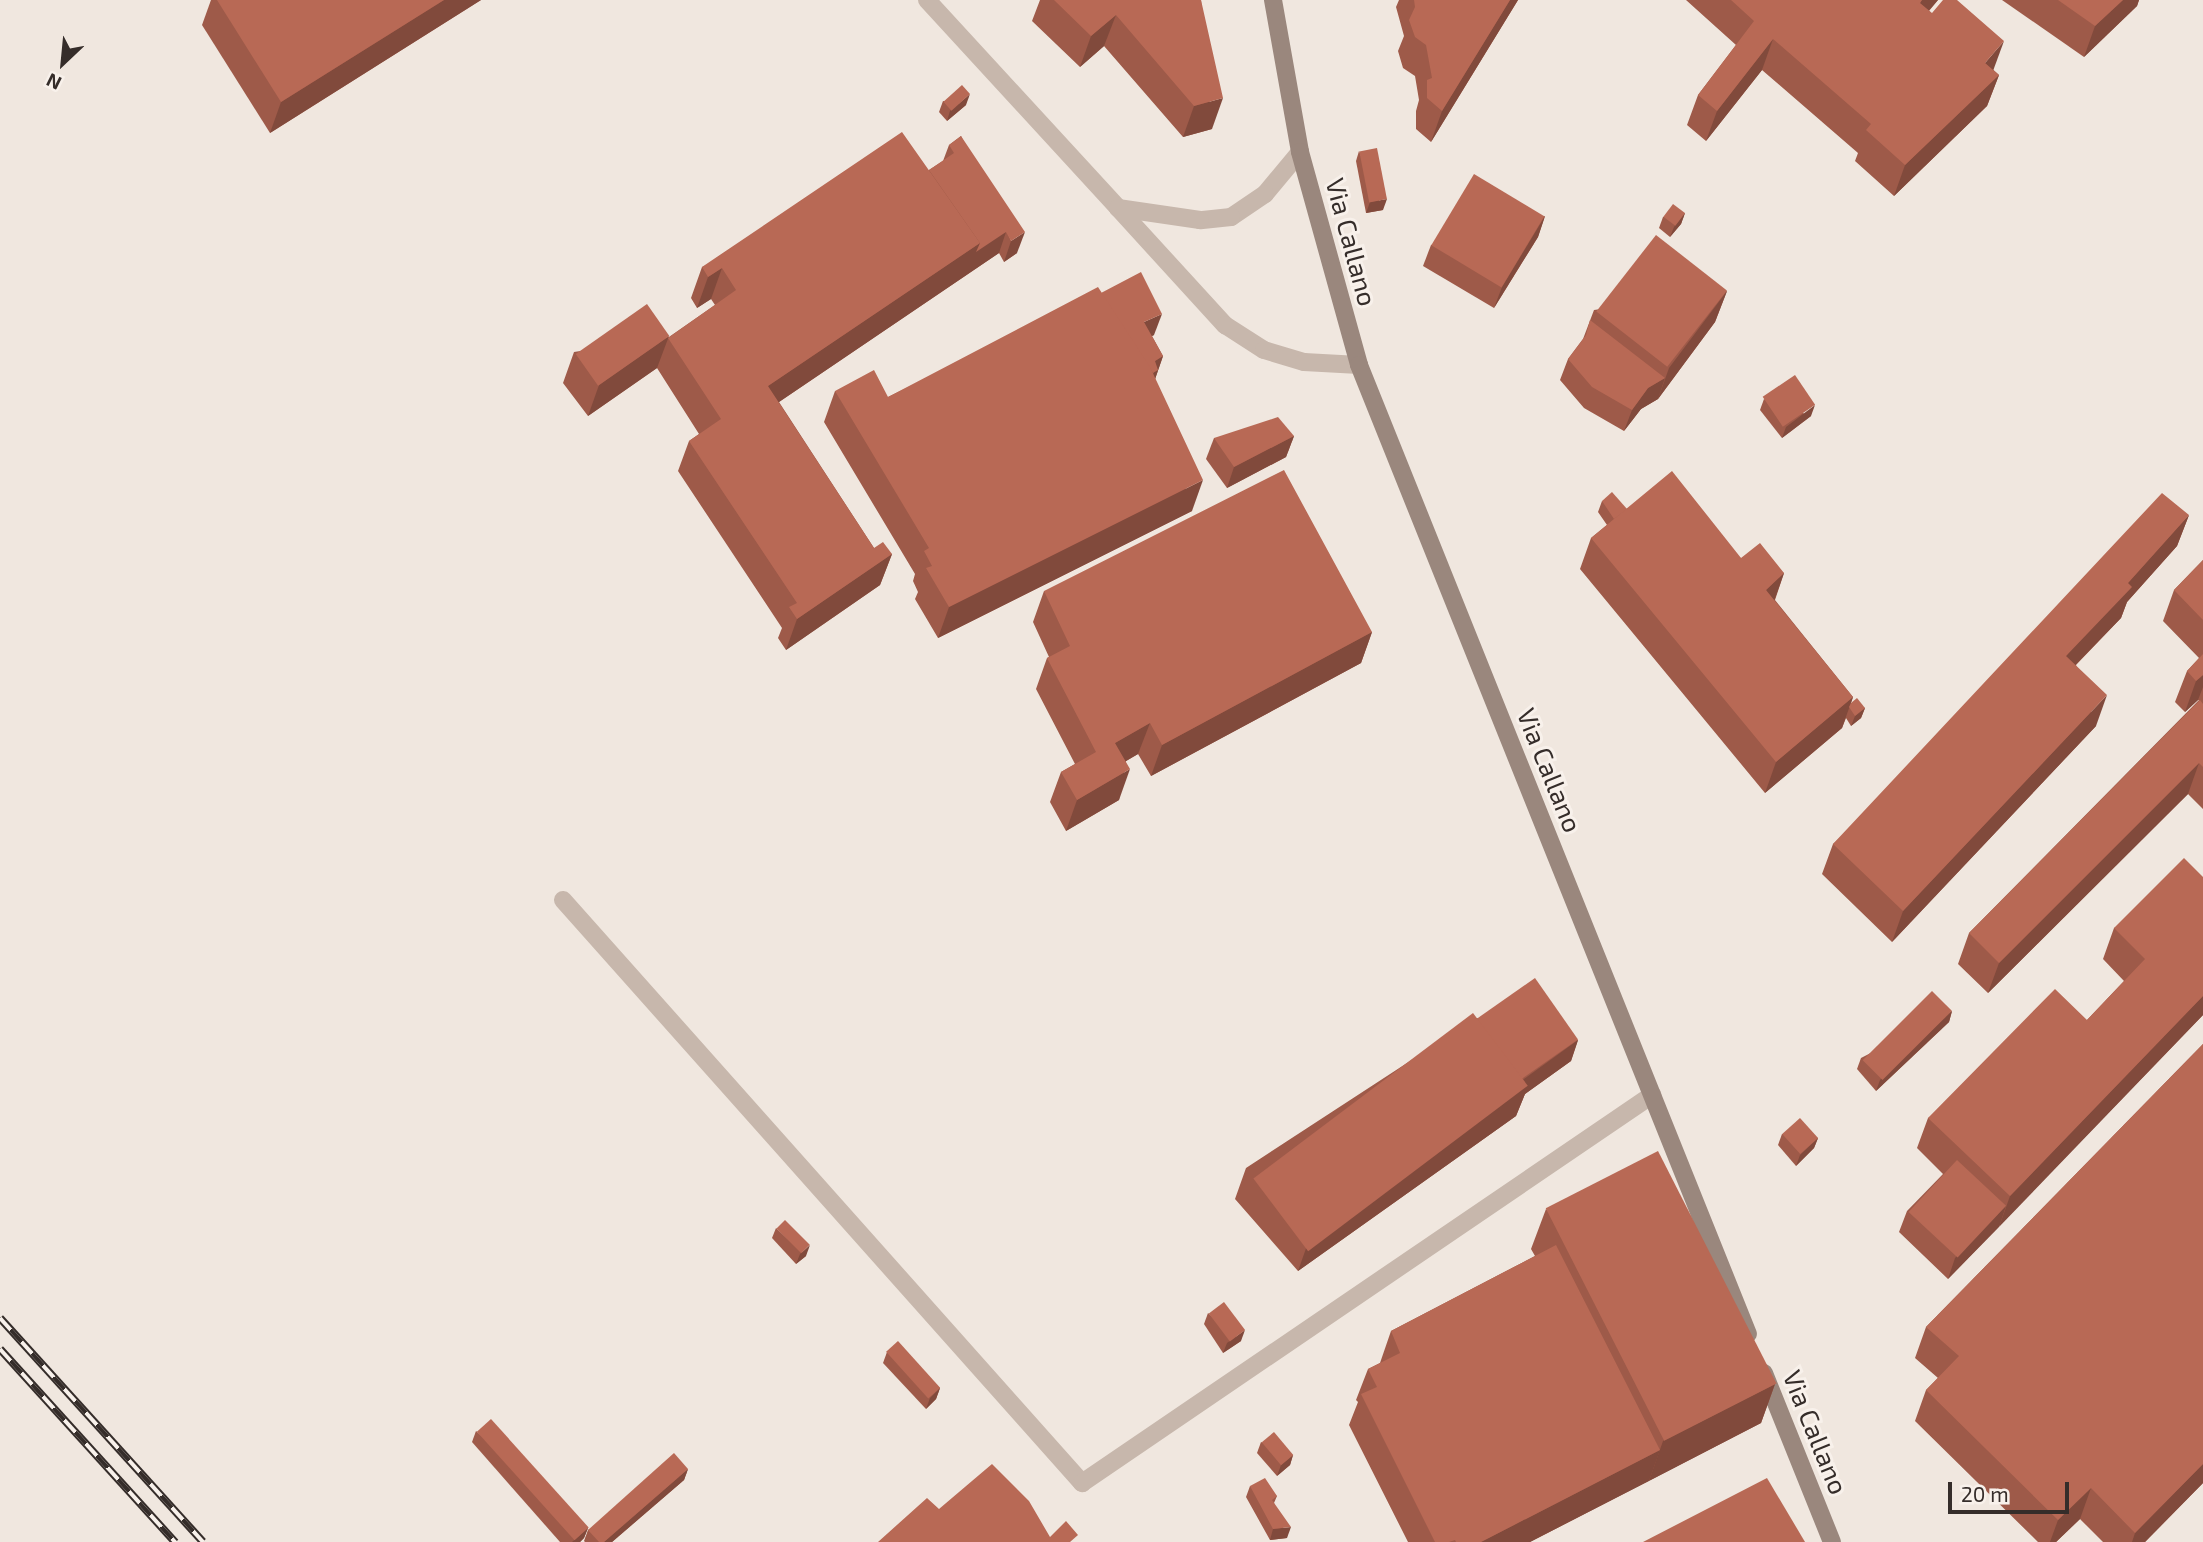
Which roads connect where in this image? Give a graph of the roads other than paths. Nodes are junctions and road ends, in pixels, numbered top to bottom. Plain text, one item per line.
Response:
1 (928, 0) edge
2 (1273, 0) edge
3 (1300, 152) junction
4 (1118, 208) junction
5 (1359, 365) junction
6 (563, 900) dead end
7 (1652, 1095) junction
8 (1832, 1542) edge

1 - 4 street
2 - 3 street, Via Callano
3 - 4 street
3 - 5 street, Via Callano
4 - 5 street
5 - 7 street, Via Callano
6 - 7 street
7 - 8 street, Via Callano

